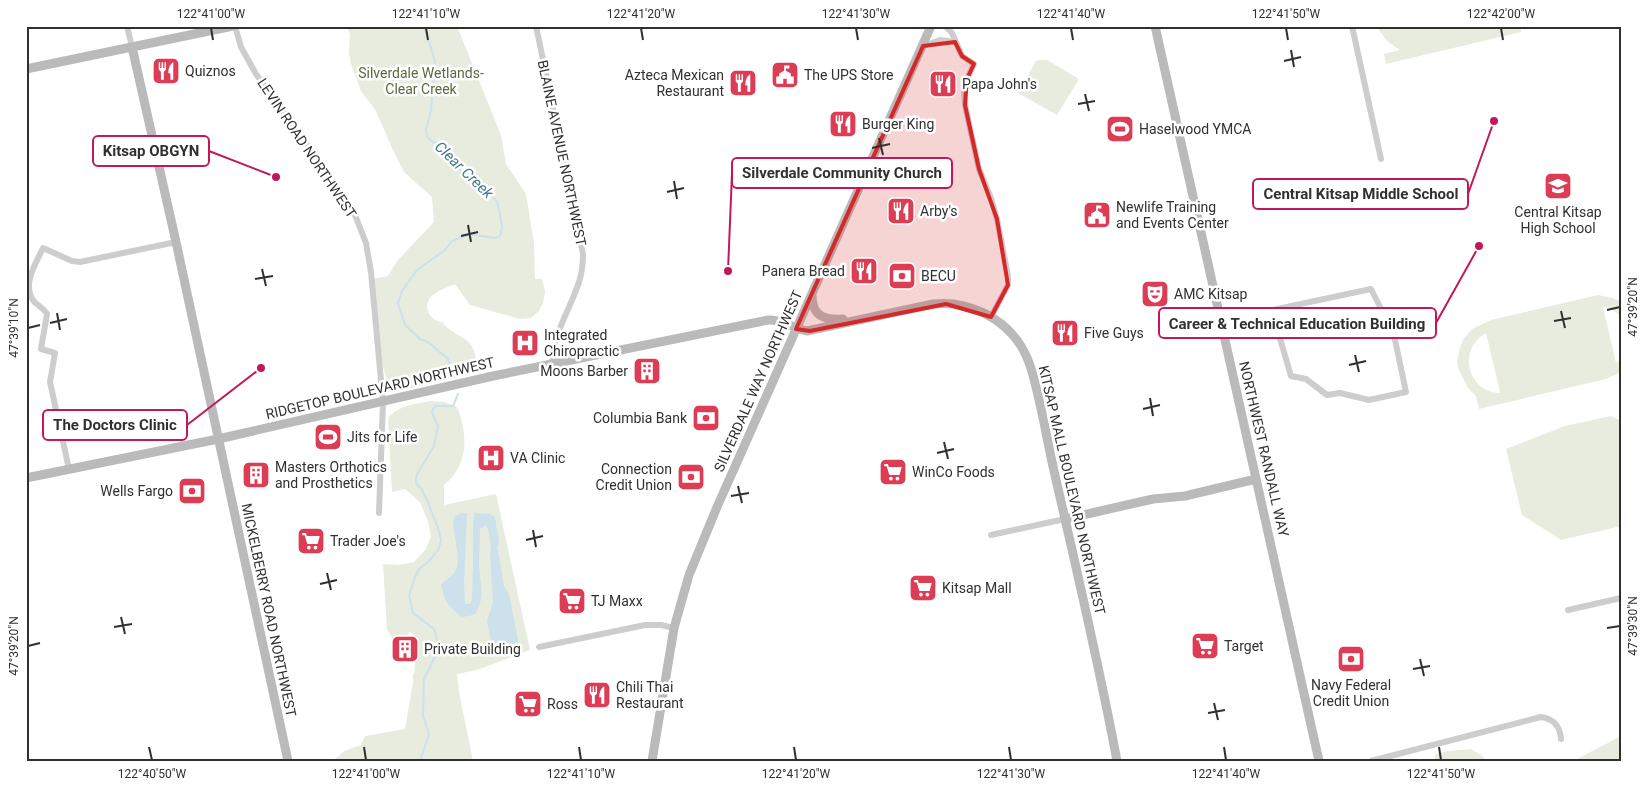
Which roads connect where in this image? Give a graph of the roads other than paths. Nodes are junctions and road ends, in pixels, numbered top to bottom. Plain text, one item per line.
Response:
1 (127, 26) edge
2 (234, 26) edge
3 (536, 26) edge
4 (931, 26) edge
5 (945, 26) edge
6 (1154, 26) edge
7 (1352, 26) edge
8 (954, 42) junction
9 (923, 46) junction
10 (132, 48) junction
11 (26, 69) edge
12 (1381, 159) dead end
13 (176, 242) junction
14 (812, 294) junction
15 (1272, 312) junction
16 (991, 317) junction
17 (864, 319) junction
18 (1221, 322) junction
19 (796, 329) junction
20 (552, 364) junction
21 (383, 402) junction
22 (218, 439) junction
23 (69, 469) junction
24 (26, 478) edge
25 (1256, 479) junction
26 (379, 513) dead end
27 (1065, 519) junction
28 (991, 535) dead end
29 (1621, 598) edge
30 (1568, 610) dead end
31 (674, 628) junction
32 (539, 647) dead end
33 (1561, 739) dead end
34 (288, 761) edge
35 (652, 761) edge
36 (1117, 761) edge
37 (1319, 761) edge
38 (1371, 761) edge

1 - 10 street, MICKELBERRY ROAD NORTHWEST
2 - 10 main road
2 - 21 street, LEVIN ROAD NORTHWEST
3 - 20 street, BLAINE AVENUE NORTHWEST
4 - 9 main road, SILVERDALE WAY NORTHWEST
5 - 8 street
6 - 18 main road, NORTHWEST RANDALL WAY
7 - 12 street
8 - 9 street
8 - 16 street
9 - 14 main road, SILVERDALE WAY NORTHWEST
10 - 11 main road
10 - 13 main road, MICKELBERRY ROAD NORTHWEST
13 - 22 main road, MICKELBERRY ROAD NORTHWEST
13 - 23 street
14 - 17 main road
14 - 19 main road, SILVERDALE WAY NORTHWEST
15 - 15 street
15 - 18 street
16 - 17 main road, KITSAP MALL BOULEVARD NORTHWEST
16 - 27 main road, KITSAP MALL BOULEVARD NORTHWEST
17 - 19 main road, KITSAP MALL BOULEVARD NORTHWEST
18 - 25 main road, NORTHWEST RANDALL WAY
19 - 20 main road, RIDGETOP BOULEVARD NORTHWEST
19 - 31 main road, SILVERDALE WAY NORTHWEST
20 - 21 main road, RIDGETOP BOULEVARD NORTHWEST
21 - 22 main road, RIDGETOP BOULEVARD NORTHWEST
21 - 26 street, LEVIN ROAD NORTHWEST
22 - 23 main road, RIDGETOP BOULEVARD NORTHWEST
22 - 34 main road, MICKELBERRY ROAD NORTHWEST
23 - 24 main road, RIDGETOP BOULEVARD NORTHWEST
25 - 27 main road
25 - 37 main road, NORTHWEST RANDALL WAY
27 - 28 street
27 - 36 main road, KITSAP MALL BOULEVARD NORTHWEST
29 - 30 street
31 - 32 street
31 - 35 main road, SILVERDALE WAY NORTHWEST
33 - 38 street

